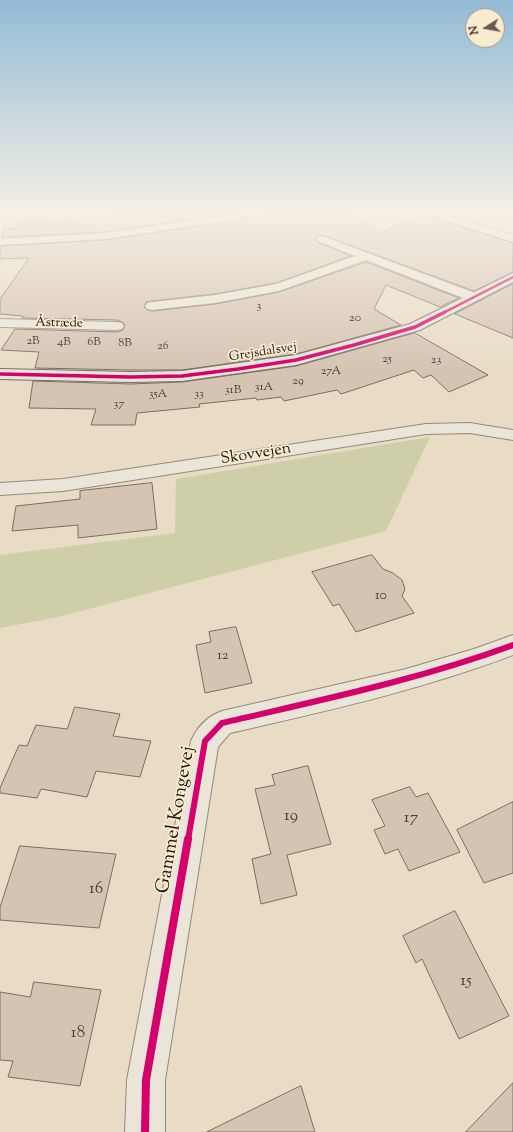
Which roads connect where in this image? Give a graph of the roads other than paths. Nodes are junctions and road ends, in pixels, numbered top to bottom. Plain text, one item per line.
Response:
1 (342, 265) edge
2 (390, 265) edge
3 (513, 277) edge
4 (474, 297) junction
5 (152, 306) dead end
6 (0, 323) edge
7 (117, 326) dead end
8 (0, 374) edge
9 (513, 435) edge
10 (0, 489) edge
11 (513, 645) edge
12 (144, 1132) edge

1 - 5 street
2 - 4 street
3 - 4 street, Grejsdalsvej
4 - 8 street, Grejsdalsvej
6 - 7 street, Åstræde
9 - 10 street, Skovvejen
11 - 12 street, Gammel Kongevej

